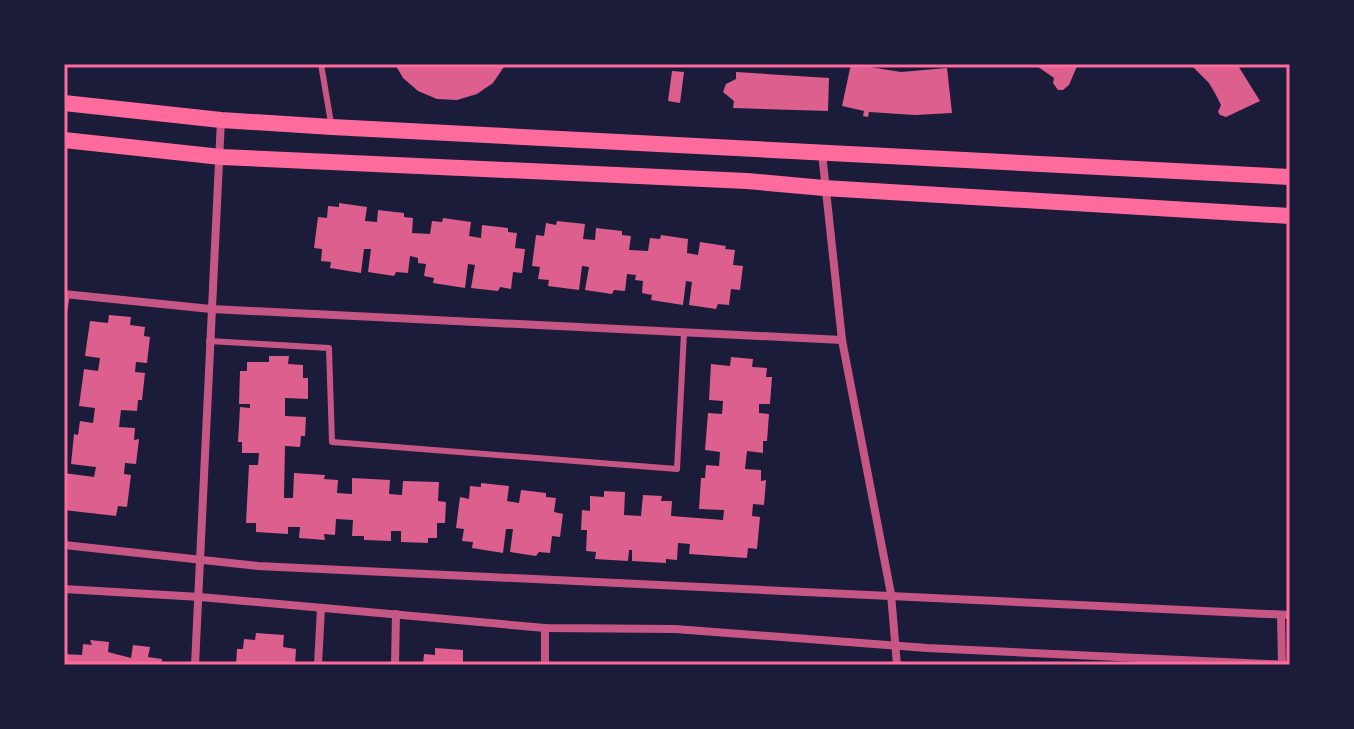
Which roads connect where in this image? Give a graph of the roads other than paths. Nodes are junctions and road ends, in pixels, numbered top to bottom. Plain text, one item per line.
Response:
1 (321, 64) edge
2 (64, 103) edge
3 (221, 120) junction
4 (332, 127) junction
5 (64, 140) edge
6 (822, 152) junction
7 (221, 157) junction
8 (1290, 177) edge
9 (824, 188) junction
10 (1290, 216) edge
11 (66, 295) edge
12 (211, 309) junction
13 (64, 312) edge
14 (684, 333) junction
15 (842, 340) junction
16 (209, 341) junction
17 (64, 545) edge
18 (200, 562) junction
19 (64, 589) edge
20 (891, 594) junction
21 (200, 597) junction
22 (321, 608) junction
23 (396, 614) junction
24 (1286, 615) edge
25 (545, 628) junction
26 (896, 646) junction
27 (195, 665) edge
28 (318, 665) edge
29 (395, 665) edge
30 (545, 665) edge
31 (897, 665) edge
32 (1282, 665) edge
33 (1290, 665) edge

1 - 4 lane
2 - 3 main road
3 - 4 main road
3 - 7 street
4 - 6 main road
5 - 7 main road
6 - 8 main road
6 - 9 street
7 - 9 main road
7 - 12 street
9 - 10 main road
9 - 15 street
11 - 12 street
11 - 13 lane
12 - 14 street
12 - 16 street
14 - 15 street
14 - 16 lane
15 - 20 street
16 - 18 street
17 - 18 street
18 - 20 street
18 - 21 street
19 - 21 street
20 - 24 street
20 - 26 street
21 - 22 street
21 - 27 street
22 - 23 street
22 - 28 street
23 - 25 street
23 - 29 street
24 - 32 street
25 - 26 street
25 - 30 street
26 - 31 street
26 - 32 street
32 - 33 street

